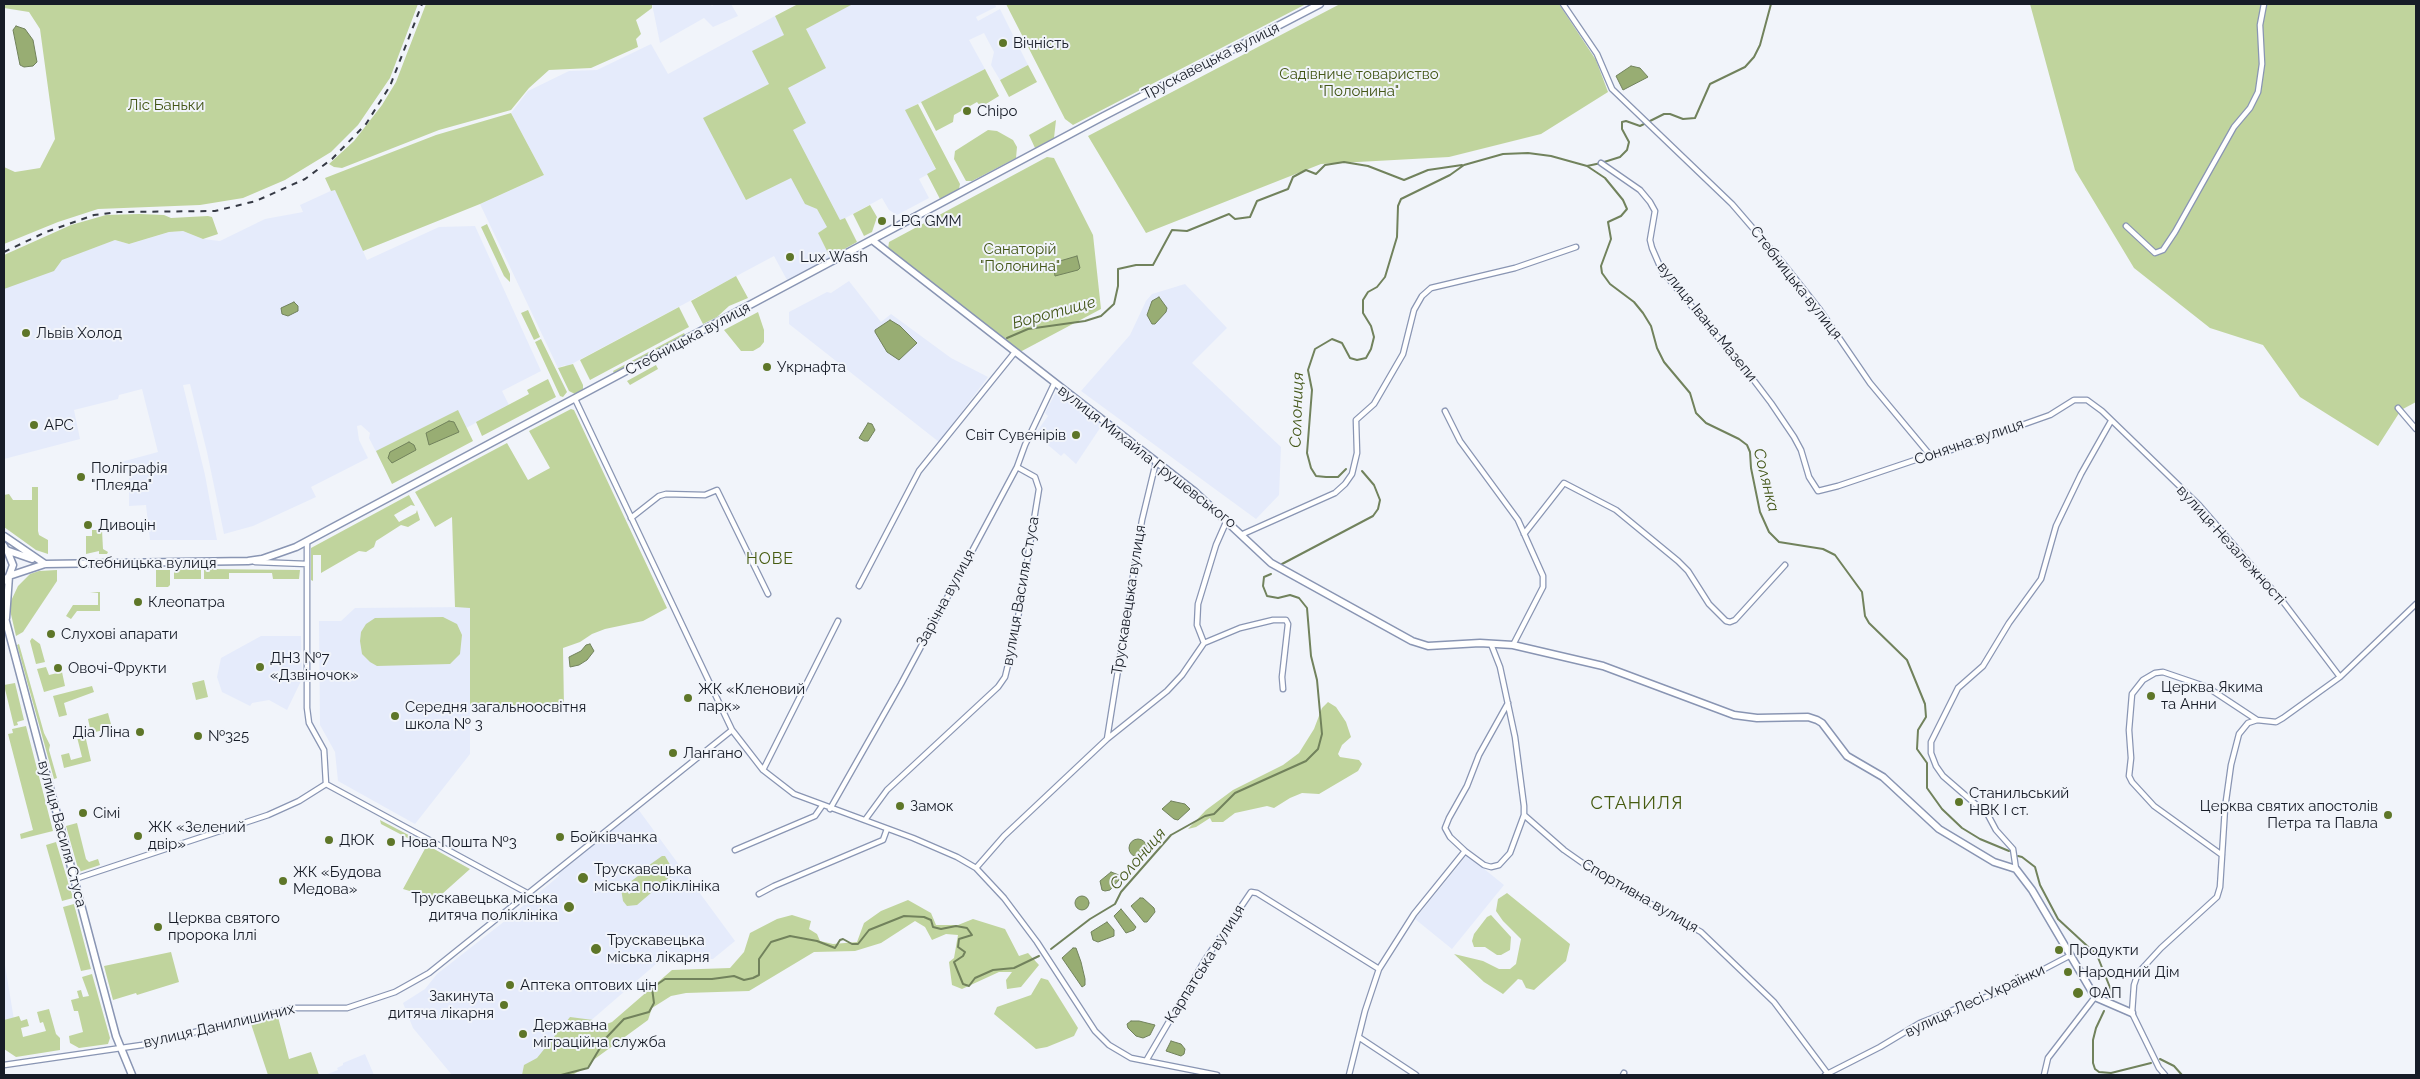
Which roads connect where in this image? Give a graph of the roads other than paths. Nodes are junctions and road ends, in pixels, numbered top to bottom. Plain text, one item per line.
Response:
1 (1320, 4) edge
2 (1563, 4) edge
3 (2264, 4) edge
4 (1068, 136) joint
5 (1601, 163) dead end
6 (2126, 226) dead end
7 (874, 242) junction
8 (1576, 247) dead end
9 (1015, 352) junction
10 (1054, 384) junction
11 (575, 399) junction
12 (2398, 408) dead end
13 (1445, 411) dead end
14 (2111, 421) junction
15 (2416, 429) edge
16 (1930, 455) junction
17 (1156, 462) junction
18 (1016, 467) junction
19 (1818, 491) joint
20 (631, 518) junction
21 (1227, 520) junction
22 (1243, 534) junction
23 (1524, 534) junction
24 (4, 536) edge
25 (307, 542) junction
26 (5, 548) edge
27 (248, 562) junction
28 (45, 564) junction
29 (306, 564) junction
30 (1785, 565) dead end
31 (6, 579) edge
32 (859, 586) dead end
33 (768, 594) dead end
34 (2416, 604) edge
35 (5, 616) edge
36 (838, 621) dead end
37 (1204, 643) junction
38 (1491, 644) junction
39 (1513, 645) junction
40 (2340, 677) junction
41 (1283, 689) dead end
42 (1508, 702) junction
43 (2257, 720) junction
44 (732, 730) junction
45 (1107, 739) junction
46 (763, 770) junction
47 (326, 784) junction
48 (822, 806) junction
49 (830, 809) junction
50 (1524, 815) junction
51 (865, 820) junction
52 (887, 829) junction
53 (735, 850) dead end
54 (1465, 851) junction
55 (2222, 855) junction
56 (976, 868) junction
57 (2016, 869) junction
58 (75, 879) junction
59 (529, 894) junction
60 (759, 894) dead end
61 (2072, 955) junction
62 (1379, 969) junction
63 (2095, 997) junction
64 (2132, 1013) junction
65 (1360, 1038) junction
66 (121, 1048) junction
67 (1146, 1061) junction
68 (4, 1065) edge
69 (1827, 1074) edge
70 (132, 1075) edge
71 (1217, 1075) edge
72 (1349, 1075) edge
73 (1416, 1075) edge
74 (2044, 1075) edge
75 (2165, 1075) edge

1 - 4 street, Трускавецька вулиця
2 - 16 street, Стебницька вулиця
3 - 6 street
4 - 7 street, Стебницька вулиця
5 - 19 street, вулиця Івана Мазепи
7 - 9 street, вулиця Михайла Грушевського
7 - 11 street, Стебницька вулиця
8 - 22 street
9 - 10 street, вулиця Михайла Грушевського
9 - 32 street
10 - 17 street, вулиця Михайла Грушевського
10 - 18 street, Зарічна вулиця
11 - 20 street
11 - 25 street, Стебницька вулиця
12 - 15 street
13 - 23 street
14 - 16 street, Сонячна вулиця
14 - 40 street, вулиця Незалежності
14 - 57 street
16 - 19 street, Сонячна вулиця
17 - 21 street, вулиця Михайла Грушевського
17 - 45 street, Трускавецька вулиця
18 - 49 street, Зарічна вулиця
18 - 51 street, вулиця Василя Стуса
20 - 33 street
20 - 44 street
21 - 22 street, вулиця Михайла Грушевського
21 - 37 street
22 - 38 street, вулиця Михайла Грушевського
23 - 30 street
23 - 39 street
24 - 28 street
25 - 27 street, Стебницька вулиця
25 - 29 street
26 - 28 street
26 - 31 street, вулиця Василя Стуса
27 - 28 street, Стебницька вулиця
27 - 29 street, Стебницька вулиця
28 - 31 street
29 - 47 street
31 - 35 street, вулиця Василя Стуса
34 - 40 street
35 - 58 street, вулиця Василя Стуса
36 - 46 street
37 - 41 street
37 - 45 street
38 - 39 street, вулиця Михайла Грушевського
38 - 42 street
39 - 57 street, вулиця Михайла Грушевського
40 - 43 street
42 - 50 street
42 - 54 street
43 - 55 street
43 - 55 street
44 - 46 street
44 - 59 street, вулиця Данилишиних
45 - 56 street
46 - 48 street
47 - 58 street
47 - 59 street
48 - 49 street
48 - 53 street
49 - 51 street
50 - 54 street
50 - 69 street, Спортивна вулиця
51 - 52 street
52 - 56 street
52 - 60 street
54 - 62 street
55 - 64 street
56 - 67 street
57 - 61 street
58 - 66 street, вулиця Василя Стуса
59 - 66 street, вулиця Данилишиних
61 - 63 street
61 - 69 street, вулиця Лесі Українки
62 - 65 street
62 - 67 street, Карпатська вулиця
63 - 64 street
63 - 74 street
64 - 75 street
65 - 72 street
65 - 73 street
66 - 68 street, вулиця Данилишиних
66 - 70 street
67 - 71 street

